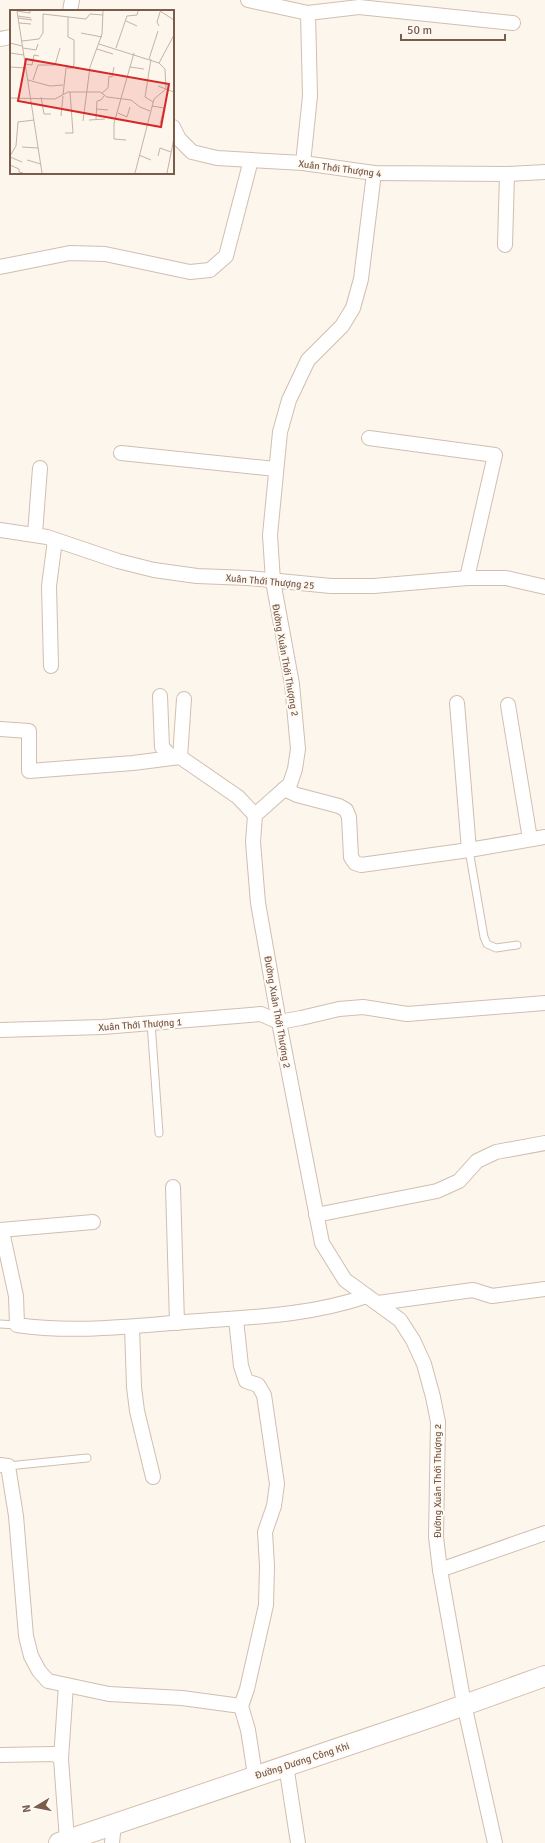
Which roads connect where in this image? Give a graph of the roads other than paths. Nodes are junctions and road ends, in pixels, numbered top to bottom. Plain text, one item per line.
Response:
1 (72, 0) edge
2 (248, 0) edge
3 (70, 10) edge
4 (308, 13) junction
5 (513, 23) dead end
6 (10, 37) edge
7 (0, 39) edge
8 (175, 136) edge
9 (251, 160) junction
10 (303, 163) junction
11 (545, 172) edge
12 (374, 174) junction
13 (507, 174) junction
14 (505, 245) dead end
15 (0, 267) edge
16 (369, 438) dead end
17 (121, 453) dead end
18 (40, 468) dead end
19 (276, 469) junction
20 (0, 530) edge
21 (35, 534) junction
22 (55, 540) junction
23 (467, 578) junction
24 (274, 581) junction
25 (545, 588) edge
26 (51, 666) dead end
27 (160, 696) dead end
28 (184, 699) dead end
29 (457, 703) dead end
30 (508, 705) dead end
31 (0, 729) edge
32 (176, 758) junction
33 (284, 789) junction
34 (255, 815) junction
35 (545, 837) edge
36 (530, 839) junction
37 (469, 850) junction
38 (517, 945) dead end
39 (545, 1003) edge
40 (279, 1022) junction
41 (152, 1023) junction
42 (0, 1030) edge
43 (159, 1133) dead end
44 (545, 1143) edge
45 (173, 1187) dead end
46 (316, 1215) junction
47 (93, 1222) dead end
48 (0, 1230) edge
49 (0, 1234) edge
50 (545, 1289) edge
51 (372, 1300) junction
52 (236, 1319) junction
53 (177, 1323) junction
54 (0, 1324) edge
55 (17, 1325) junction
56 (132, 1327) junction
57 (87, 1458) dead end
58 (4, 1466) edge
59 (153, 1477) dead end
60 (545, 1533) edge
61 (440, 1570) junction
62 (545, 1676) edge
63 (66, 1685) junction
64 (464, 1704) junction
65 (241, 1706) junction
66 (0, 1755) edge
67 (61, 1759) junction
68 (286, 1765) junction
69 (255, 1776) junction
70 (113, 1834) edge
71 (63, 1841) edge
72 (298, 1843) edge
73 (495, 1843) edge

1 - 3 street
2 - 4 street
4 - 5 street
4 - 10 street
6 - 7 street
8 - 9 street, Xuân Thới Thượng 4
9 - 10 street, Xuân Thới Thượng 4
9 - 15 street
10 - 12 street, Xuân Thới Thượng 4
11 - 13 street, Xuân Thới Thượng 4
12 - 13 street, Xuân Thới Thượng 4
12 - 19 street, Đường Xuân Thới Thượng 2
13 - 14 street
16 - 23 street
17 - 19 street
18 - 21 street
19 - 24 street, Đường Xuân Thới Thượng 2
20 - 21 street, Xuân Thới Thượng 25
21 - 22 street, Xuân Thới Thượng 25
22 - 24 street, Xuân Thới Thượng 25
22 - 26 street
23 - 24 street, Xuân Thới Thượng 25
23 - 25 street, Xuân Thới Thượng 25
24 - 33 street, Đường Xuân Thới Thượng 2
27 - 32 street
28 - 32 street
29 - 37 street
30 - 36 street
31 - 32 street
32 - 34 street
33 - 34 street, Đường Xuân Thới Thượng 2
33 - 37 street
34 - 40 street, Đường Xuân Thới Thượng 2
35 - 36 street
36 - 37 street
37 - 38 lane
39 - 40 street
40 - 41 street, Xuân Thới Thượng 1
40 - 46 street, Đường Xuân Thới Thượng 2
41 - 42 street, Xuân Thới Thượng 1
41 - 43 lane
44 - 46 street
45 - 53 street
46 - 51 street, Đường Xuân Thới Thượng 2
47 - 48 street
49 - 55 street
50 - 51 street
51 - 52 street
51 - 61 street, Đường Xuân Thới Thượng 2
52 - 53 street
52 - 65 street
53 - 56 street
54 - 55 lane
55 - 56 street
56 - 59 street
57 - 58 lane
58 - 63 street
60 - 61 street
61 - 64 street, Đường Xuân Thới Thượng 2
62 - 64 main road, Đường Dương Công Khi
63 - 65 street
63 - 67 street
64 - 68 main road, Đường Dương Công Khi
64 - 73 street, Đường Xuân Thới Thượng 2
65 - 69 street
66 - 67 street
67 - 71 street
68 - 69 main road, Đường Dương Công Khi
68 - 72 street
69 - 70 main road, Đường Dương Công Khi
70 - 71 main road, Đường Dương Công Khi

